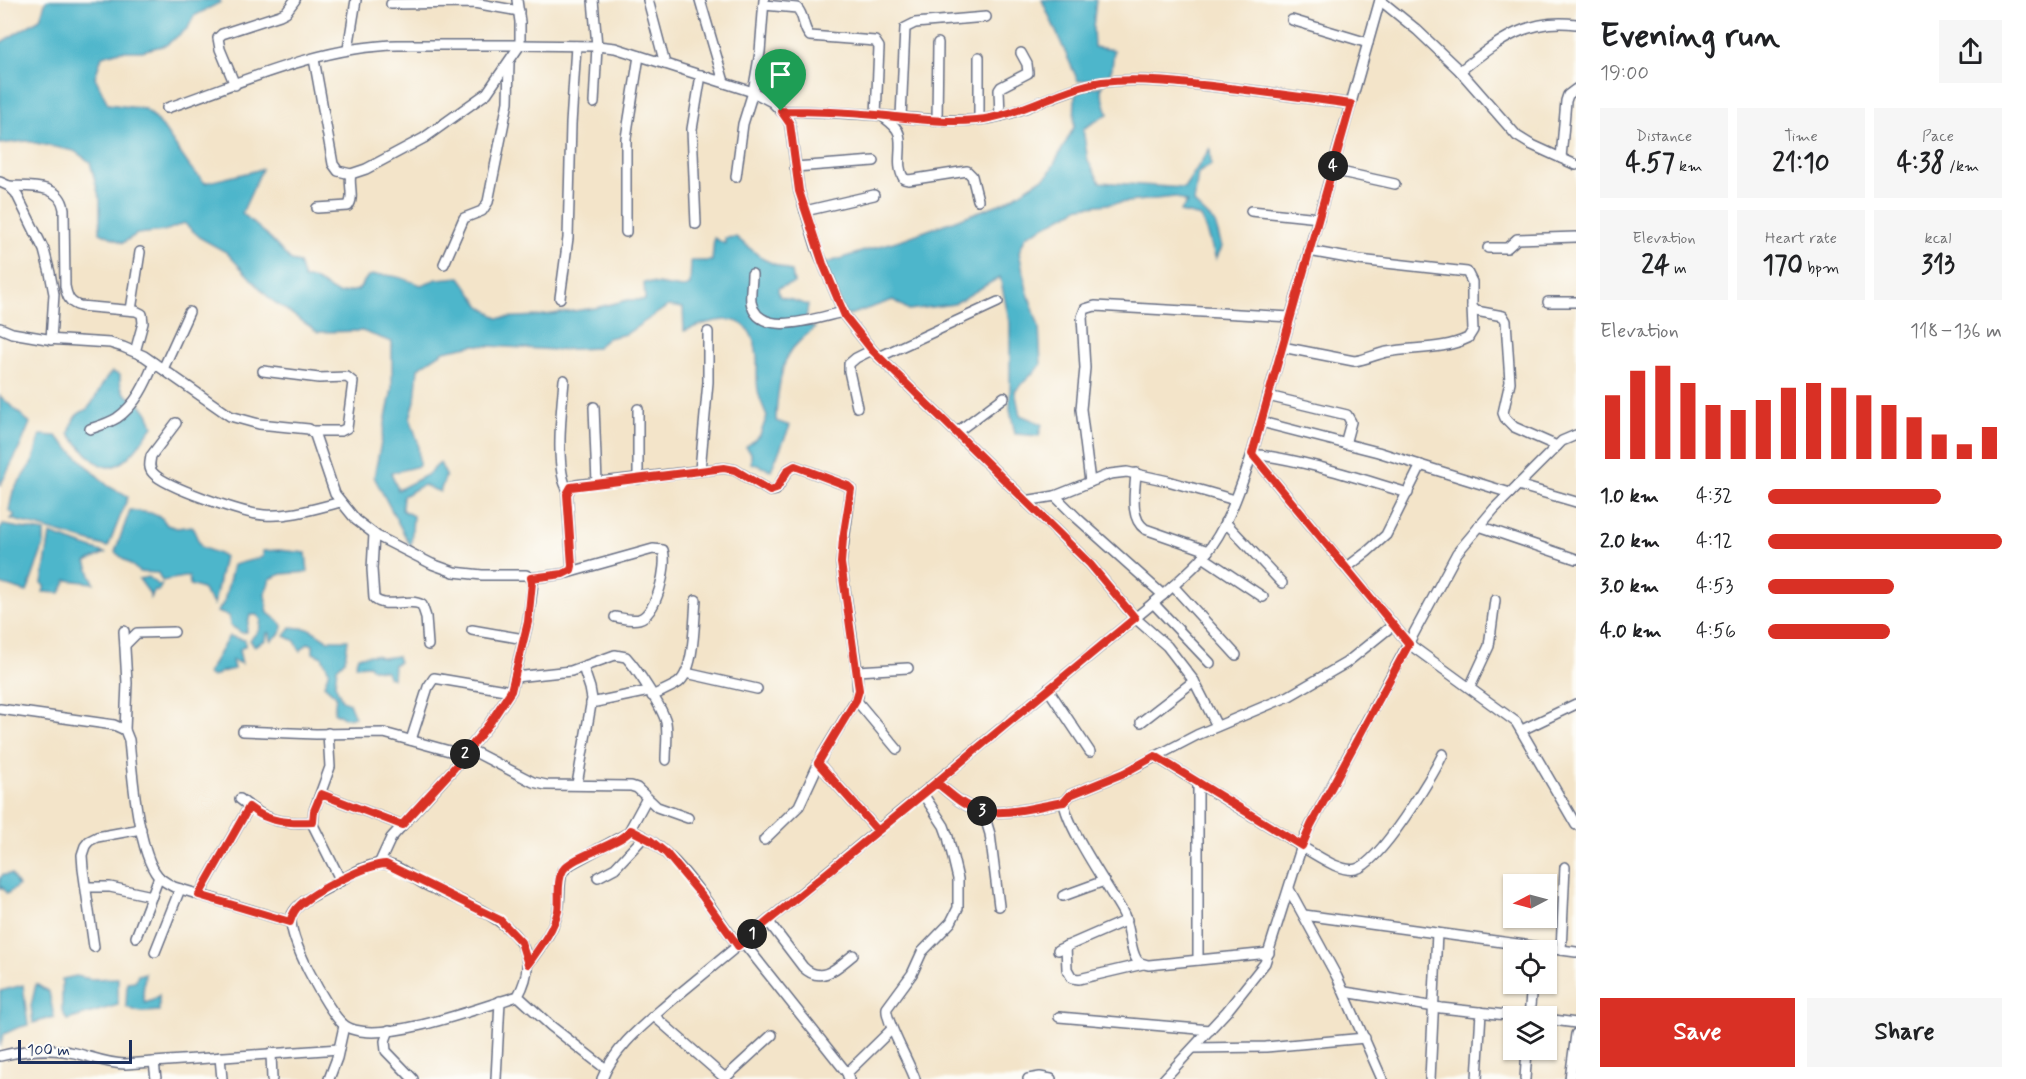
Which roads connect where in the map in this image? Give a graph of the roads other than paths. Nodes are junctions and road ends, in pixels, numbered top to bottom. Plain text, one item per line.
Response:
1 (295, 0) edge
2 (356, 0) edge
3 (517, 0) edge
4 (593, 0) edge
5 (648, 0) edge
6 (700, 0) edge
7 (1380, 0) edge
8 (444, 2) edge
9 (764, 3) edge
10 (391, 4) dead end
11 (519, 10) junction
12 (986, 17) dead end
13 (1292, 20) dead end
14 (1576, 24) edge
15 (938, 43) dead end
16 (1368, 44) junction
17 (520, 45) junction
18 (576, 46) junction
19 (597, 46) junction
20 (348, 50) junction
21 (1022, 53) dead end
22 (639, 56) junction
23 (979, 57) dead end
24 (314, 59) junction
25 (509, 63) junction
26 (664, 64) junction
27 (1460, 71) junction
28 (700, 75) junction
29 (724, 82) junction
30 (235, 85) junction
31 (1576, 89) edge
32 (753, 92) junction
33 (594, 103) dead end
34 (1351, 104) junction
35 (168, 108) dead end
36 (781, 111) junction
37 (879, 116) junction
38 (1000, 116) junction
39 (901, 117) junction
40 (980, 119) junction
41 (937, 120) junction
42 (1561, 158) junction
43 (874, 160) dead end
44 (1576, 165) edge
45 (795, 167) junction
46 (1332, 170) junction
47 (351, 174) junction
48 (736, 177) dead end
49 (4, 184) edge
50 (1395, 184) dead end
51 (874, 195) dead end
52 (978, 200) dead end
53 (317, 208) dead end
54 (805, 211) junction
55 (1251, 211) dead end
56 (1319, 218) junction
57 (696, 224) dead end
58 (626, 232) dead end
59 (1576, 237) edge
60 (1488, 248) dead end
61 (1309, 251) junction
62 (140, 252) dead end
63 (444, 264) dead end
64 (752, 274) dead end
65 (560, 298) dead end
66 (998, 302) dead end
67 (1548, 302) dead end
68 (1576, 302) edge
69 (1472, 307) junction
70 (131, 310) junction
71 (189, 312) dead end
72 (843, 312) junction
73 (1291, 317) junction
74 (0, 328) edge
75 (708, 332) dead end
76 (51, 340) junction
77 (1282, 347) junction
78 (135, 352) junction
79 (876, 353) junction
80 (154, 363) junction
81 (163, 369) junction
82 (263, 371) dead end
83 (564, 380) dead end
84 (1268, 396) junction
85 (1004, 397) dead end
86 (594, 407) dead end
87 (857, 407) dead end
88 (638, 409) dead end
89 (1261, 422) junction
90 (176, 423) dead end
91 (90, 429) dead end
92 (312, 431) junction
93 (957, 432) junction
94 (1576, 435) edge
95 (1345, 444) junction
96 (1557, 446) junction
97 (1252, 454) junction
98 (1421, 465) junction
99 (700, 470) junction
100 (1136, 473) junction
101 (638, 479) junction
102 (1090, 482) junction
103 (597, 483) junction
104 (1518, 485) junction
105 (568, 490) junction
106 (1408, 493) junction
107 (1510, 493) junction
108 (1055, 496) junction
109 (1235, 500) junction
110 (1025, 501) junction
111 (341, 502) junction
112 (1576, 502) edge
113 (1225, 522) junction
114 (1479, 526) junction
115 (374, 534) junction
116 (1206, 554) junction
117 (1576, 559) edge
118 (1346, 568) junction
119 (567, 573) junction
120 (531, 578) junction
121 (1282, 583) dead end
122 (1173, 586) junction
123 (1163, 595) junction
124 (1263, 597) dead end
125 (696, 600) dead end
126 (1495, 600) dead end
127 (1153, 603) junction
128 (615, 617) dead end
129 (1135, 618) junction
130 (1393, 625) junction
131 (472, 630) dead end
132 (124, 631) dead end
133 (174, 632) dead end
134 (525, 639) junction
135 (1409, 644) junction
136 (125, 645) junction
137 (428, 645) dead end
138 (1236, 655) dead end
139 (1210, 663) dead end
140 (583, 667) junction
141 (908, 668) dead end
142 (856, 671) junction
143 (686, 673) junction
144 (515, 676) junction
145 (1194, 681) junction
146 (1470, 687) junction
147 (757, 689) dead end
148 (1048, 689) junction
149 (511, 691) junction
150 (650, 694) junction
151 (856, 700) junction
152 (591, 703) junction
153 (1576, 704) edge
154 (0, 709) edge
155 (1141, 722) dead end
156 (1217, 726) junction
157 (124, 730) junction
158 (1522, 730) junction
159 (243, 731) dead end
160 (328, 734) junction
161 (411, 740) junction
162 (897, 749) dead end
163 (467, 752) junction
164 (1090, 752) dead end
165 (1443, 754) dead end
166 (1155, 756) junction
167 (666, 760) dead end
168 (818, 763) junction
169 (937, 783) junction
170 (1198, 783) junction
171 (577, 784) junction
172 (321, 794) junction
173 (923, 794) junction
174 (647, 798) junction
175 (240, 800) dead end
176 (1064, 802) junction
177 (249, 807) junction
178 (983, 811) junction
179 (688, 818) dead end
180 (1575, 820) edge
181 (313, 822) junction
182 (402, 825) junction
183 (141, 829) junction
184 (631, 830) junction
185 (878, 831) junction
186 (644, 837) junction
187 (764, 840) dead end
188 (1302, 846) junction
189 (379, 864) junction
190 (1565, 867) dead end
191 (159, 877) junction
192 (598, 877) dead end
193 (341, 881) junction
194 (1104, 881) junction
195 (86, 887) junction
196 (180, 889) junction
197 (1288, 889) junction
198 (199, 895) junction
199 (152, 896) junction
200 (1063, 896) dead end
201 (999, 906) dead end
202 (1304, 915) junction
203 (1127, 920) junction
204 (768, 921) junction
205 (290, 922) junction
206 (1437, 933) junction
207 (136, 937) dead end
208 (741, 944) junction
209 (1503, 944) edge
210 (94, 947) dead end
211 (1557, 950) edge
212 (1562, 950) junction
213 (154, 952) dead end
214 (1576, 952) edge
215 (1269, 953) junction
216 (853, 955) dead end
217 (1198, 960) junction
218 (528, 964) junction
219 (1143, 964) junction
220 (1345, 993) junction
221 (518, 996) junction
222 (500, 1001) junction
223 (1434, 1007) junction
224 (1481, 1012) junction
225 (1503, 1014) edge
226 (654, 1016) junction
227 (1059, 1017) dead end
228 (1557, 1021) edge
229 (1576, 1023) edge
230 (344, 1026) junction
231 (892, 1029) junction
232 (389, 1030) junction
233 (1210, 1030) junction
234 (1576, 1034) edge
235 (772, 1035) dead end
236 (1365, 1038) junction
237 (1194, 1048) junction
238 (339, 1049) junction
239 (272, 1053) junction
240 (0, 1056) edge
241 (220, 1057) junction
242 (1526, 1060) edge
243 (154, 1062) junction
244 (605, 1076) edge
245 (848, 1076) edge
246 (156, 1079) edge
247 (222, 1079) edge
248 (272, 1079) edge
249 (329, 1079) edge
250 (413, 1079) edge
251 (496, 1079) edge
252 (726, 1079) edge
253 (915, 1079) edge
254 (1028, 1079) edge
255 (1051, 1079) edge
256 (1167, 1079) edge
257 (1382, 1079) edge
258 (1430, 1079) edge
259 (1477, 1079) edge
260 (1525, 1079) edge
261 (1570, 1079) edge

1 - 30 street
2 - 20 street
3 - 11 street
4 - 19 street
5 - 26 street
6 - 29 street
7 - 16 street
7 - 27 street
8 - 10 street
8 - 11 street
9 - 32 street
9 - 37 street
11 - 17 street
12 - 39 street
13 - 16 street
14 - 27 street
15 - 41 street
16 - 34 street
17 - 18 street
17 - 20 street
17 - 25 street
18 - 19 street
18 - 65 street
19 - 22 street
19 - 33 street
20 - 24 street
21 - 38 street
22 - 26 street
22 - 58 street
23 - 40 street
24 - 30 street
24 - 47 street
25 - 47 street
25 - 63 street
26 - 28 street
27 - 42 street
28 - 29 street
28 - 57 street
29 - 32 street
30 - 35 street
31 - 42 street
32 - 36 street
32 - 48 street
34 - 38 street
34 - 46 street
36 - 37 street
36 - 45 street
37 - 39 street
37 - 52 street
38 - 40 street
39 - 41 street
40 - 41 street
42 - 44 street
43 - 45 street
45 - 54 street
46 - 50 street
46 - 56 street
47 - 53 street
49 - 70 street
49 - 76 street
51 - 54 street
54 - 72 street
55 - 56 street
56 - 61 street
59 - 60 street
61 - 69 street
61 - 73 street
62 - 70 street
64 - 72 street
66 - 79 street
67 - 68 street
69 - 77 street
69 - 96 street
70 - 78 street
71 - 81 street
72 - 79 street
73 - 77 street
73 - 102 street
74 - 76 street
75 - 99 street
76 - 78 street
77 - 84 street
78 - 80 street
79 - 87 street
79 - 93 street
80 - 81 street
80 - 91 street
81 - 92 street
82 - 92 street
83 - 105 street
84 - 89 street
84 - 95 street
85 - 93 street
86 - 103 street
88 - 101 street
89 - 95 street
89 - 97 street
90 - 111 street
92 - 111 street
93 - 110 street
94 - 96 street
95 - 98 street
96 - 104 street
97 - 106 street
97 - 109 street
97 - 118 street
98 - 106 street
98 - 107 street
99 - 101 street
99 - 142 street
100 - 102 street
100 - 109 street
100 - 116 street
101 - 103 street
102 - 108 street
103 - 105 street
104 - 107 street
104 - 112 street
105 - 119 street
106 - 118 street
107 - 114 street
108 - 110 street
108 - 123 street
109 - 113 street
110 - 129 street
111 - 115 street
113 - 116 street
113 - 121 street
114 - 117 street
114 - 135 street
115 - 120 street
115 - 137 street
116 - 122 street
116 - 124 street
118 - 130 street
119 - 120 street
119 - 128 street
120 - 134 street
122 - 123 street
122 - 138 street
123 - 127 street
125 - 143 street
126 - 146 street
127 - 129 street
127 - 139 street
129 - 145 street
129 - 148 street
130 - 135 street
130 - 156 street
131 - 134 street
132 - 136 street
133 - 136 street
134 - 144 street
135 - 146 street
135 - 188 street
136 - 157 street
140 - 144 street
140 - 150 street
140 - 152 street
141 - 142 street
142 - 151 street
143 - 147 street
143 - 150 street
144 - 149 street
145 - 155 street
145 - 156 street
146 - 158 street
148 - 164 street
148 - 169 street
149 - 161 street
149 - 163 street
150 - 152 street
150 - 167 street
151 - 162 street
151 - 168 street
152 - 171 street
153 - 158 street
154 - 157 street
156 - 166 street
157 - 183 street
158 - 180 street
159 - 160 street
160 - 161 street
160 - 172 street
161 - 163 street
163 - 171 street
163 - 182 street
165 - 188 street
166 - 170 street
166 - 176 street
168 - 185 street
168 - 187 street
169 - 173 street
169 - 178 street
170 - 188 street
170 - 217 street
171 - 174 street
172 - 181 street
172 - 182 street
173 - 185 street
173 - 231 street
174 - 179 street
174 - 184 street
175 - 177 street
176 - 178 street
176 - 194 street
177 - 181 street
177 - 198 street
178 - 201 street
181 - 193 street
182 - 189 street
183 - 191 street
183 - 195 street
184 - 186 street
184 - 218 street
185 - 204 street
186 - 192 street
186 - 208 street
188 - 197 street
189 - 193 street
189 - 218 street
190 - 212 street
191 - 196 street
191 - 199 street
193 - 205 street
194 - 200 street
194 - 203 street
195 - 199 street
195 - 210 street
196 - 198 street
196 - 213 street
197 - 202 street
197 - 215 street
198 - 205 street
199 - 207 street
202 - 206 street
202 - 220 street
203 - 219 street
203 - 219 street
204 - 208 street
204 - 216 street
205 - 230 street
206 - 209 street
206 - 223 street
208 - 226 street
208 - 245 street
211 - 212 street
212 - 214 street
215 - 217 street
215 - 233 street
217 - 219 street
218 - 221 street
220 - 223 street
220 - 236 street
221 - 222 street
221 - 244 street
222 - 232 street
222 - 251 street
223 - 224 street
223 - 258 street
224 - 225 street
224 - 259 street
226 - 244 street
226 - 252 street
227 - 233 street
228 - 229 street
230 - 232 street
230 - 238 street
231 - 245 street
231 - 253 street
232 - 250 street
233 - 237 street
234 - 261 street
235 - 252 street
236 - 237 street
236 - 257 street
237 - 256 street
238 - 239 street
238 - 249 street
239 - 241 street
239 - 248 street
240 - 243 street
241 - 243 street
241 - 247 street
242 - 260 street
243 - 246 street
254 - 255 street

